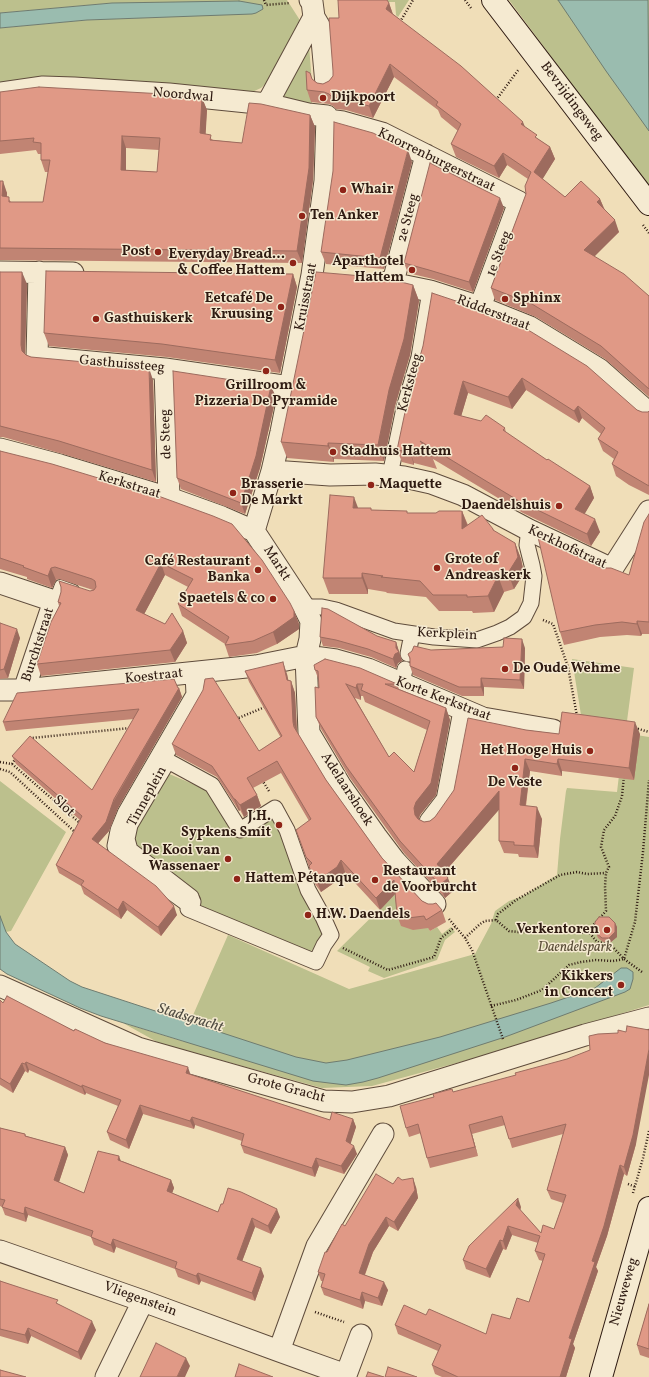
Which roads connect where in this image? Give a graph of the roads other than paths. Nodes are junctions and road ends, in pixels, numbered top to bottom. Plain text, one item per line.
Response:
1 (493, 0) edge
2 (309, 4) edge
3 (326, 84) edge
4 (0, 93) edge
5 (267, 104) junction
6 (327, 118) junction
7 (426, 155) junction
8 (519, 202) joint
9 (649, 204) edge
10 (0, 272) edge
11 (39, 272) junction
12 (93, 273) edge
13 (304, 275) junction
14 (334, 277) edge
15 (371, 280) edge
16 (393, 282) junction
17 (430, 291) junction
18 (480, 307) junction
19 (164, 369) junction
20 (290, 387) junction
21 (649, 414) edge
22 (0, 449) edge
23 (272, 471) junction
24 (390, 475) junction
25 (169, 498) junction
26 (649, 511) edge
27 (529, 530) junction
28 (254, 531) junction
29 (0, 583) edge
30 (87, 594) edge
31 (54, 601) junction
32 (304, 607) junction
33 (412, 634) junction
34 (408, 654) edge
35 (306, 656) junction
36 (196, 672) junction
37 (0, 690) edge
38 (24, 690) junction
39 (464, 711) junction
40 (553, 730) road end
41 (430, 822) edge
42 (190, 902) junction
43 (436, 904) edge
44 (0, 986) edge
45 (649, 1018) edge
46 (383, 1134) dead end
47 (649, 1208) edge
48 (0, 1251) edge
49 (143, 1300) junction
50 (361, 1335) road end
51 (279, 1351) junction
52 (345, 1376) edge
53 (106, 1377) edge
54 (601, 1377) edge

1 - 9 main road, Bevrijdingsweg
2 - 3 street
2 - 5 street
4 - 5 street, Noordwal
5 - 6 street, Knorrenburgerstraat
6 - 7 street, Knorrenburgerstraat
6 - 13 street, Kruisstraat
7 - 8 street, Knorrenburgerstraat
7 - 16 street, 2e Steeg
8 - 18 street, 1e Steeg
10 - 11 street
11 - 12 street
11 - 19 street, Gasthuissteeg
13 - 14 street
13 - 20 street, Kruisstraat
15 - 16 street, Ridderstraat
16 - 17 street, Ridderstraat
17 - 18 street, Ridderstraat
17 - 24 street, Kerksteeg
18 - 21 street, Ridderstraat
19 - 20 street, Gasthuissteeg
19 - 25 street, de Steeg
20 - 23 street, Kruisstraat
22 - 25 street, Kerkstraat
23 - 24 street, Kerkhofstraat
23 - 28 street, Markt
24 - 27 street, Kerkhofstraat
25 - 28 street, Kerkstraat
26 - 27 street, Kerkhofstraat
27 - 33 street, Kerkplein
28 - 32 street, Markt
29 - 31 street, Burchtstraat
30 - 31 lane, Burchtstraat
31 - 38 street, Burchtstraat
32 - 33 street, Kerkplein
32 - 35 street, Markt
33 - 34 street
35 - 36 street, Koestraat
35 - 39 street, Korte Kerkstraat
35 - 43 street, Adelaarshoek
36 - 38 street, Koestraat
36 - 42 street, Tinneplein
37 - 38 street, Koestraat
39 - 40 street, Korte Kerkstraat
39 - 41 street
42 - 42 street, Tinneplein
44 - 45 street, Grote Gracht
46 - 51 street
47 - 54 main road, Nieuweweg
48 - 49 street, Vliegenstein
49 - 51 street, Vliegenstein
49 - 53 street
50 - 52 street, Vliegenstein
51 - 52 street, Vliegenstein

